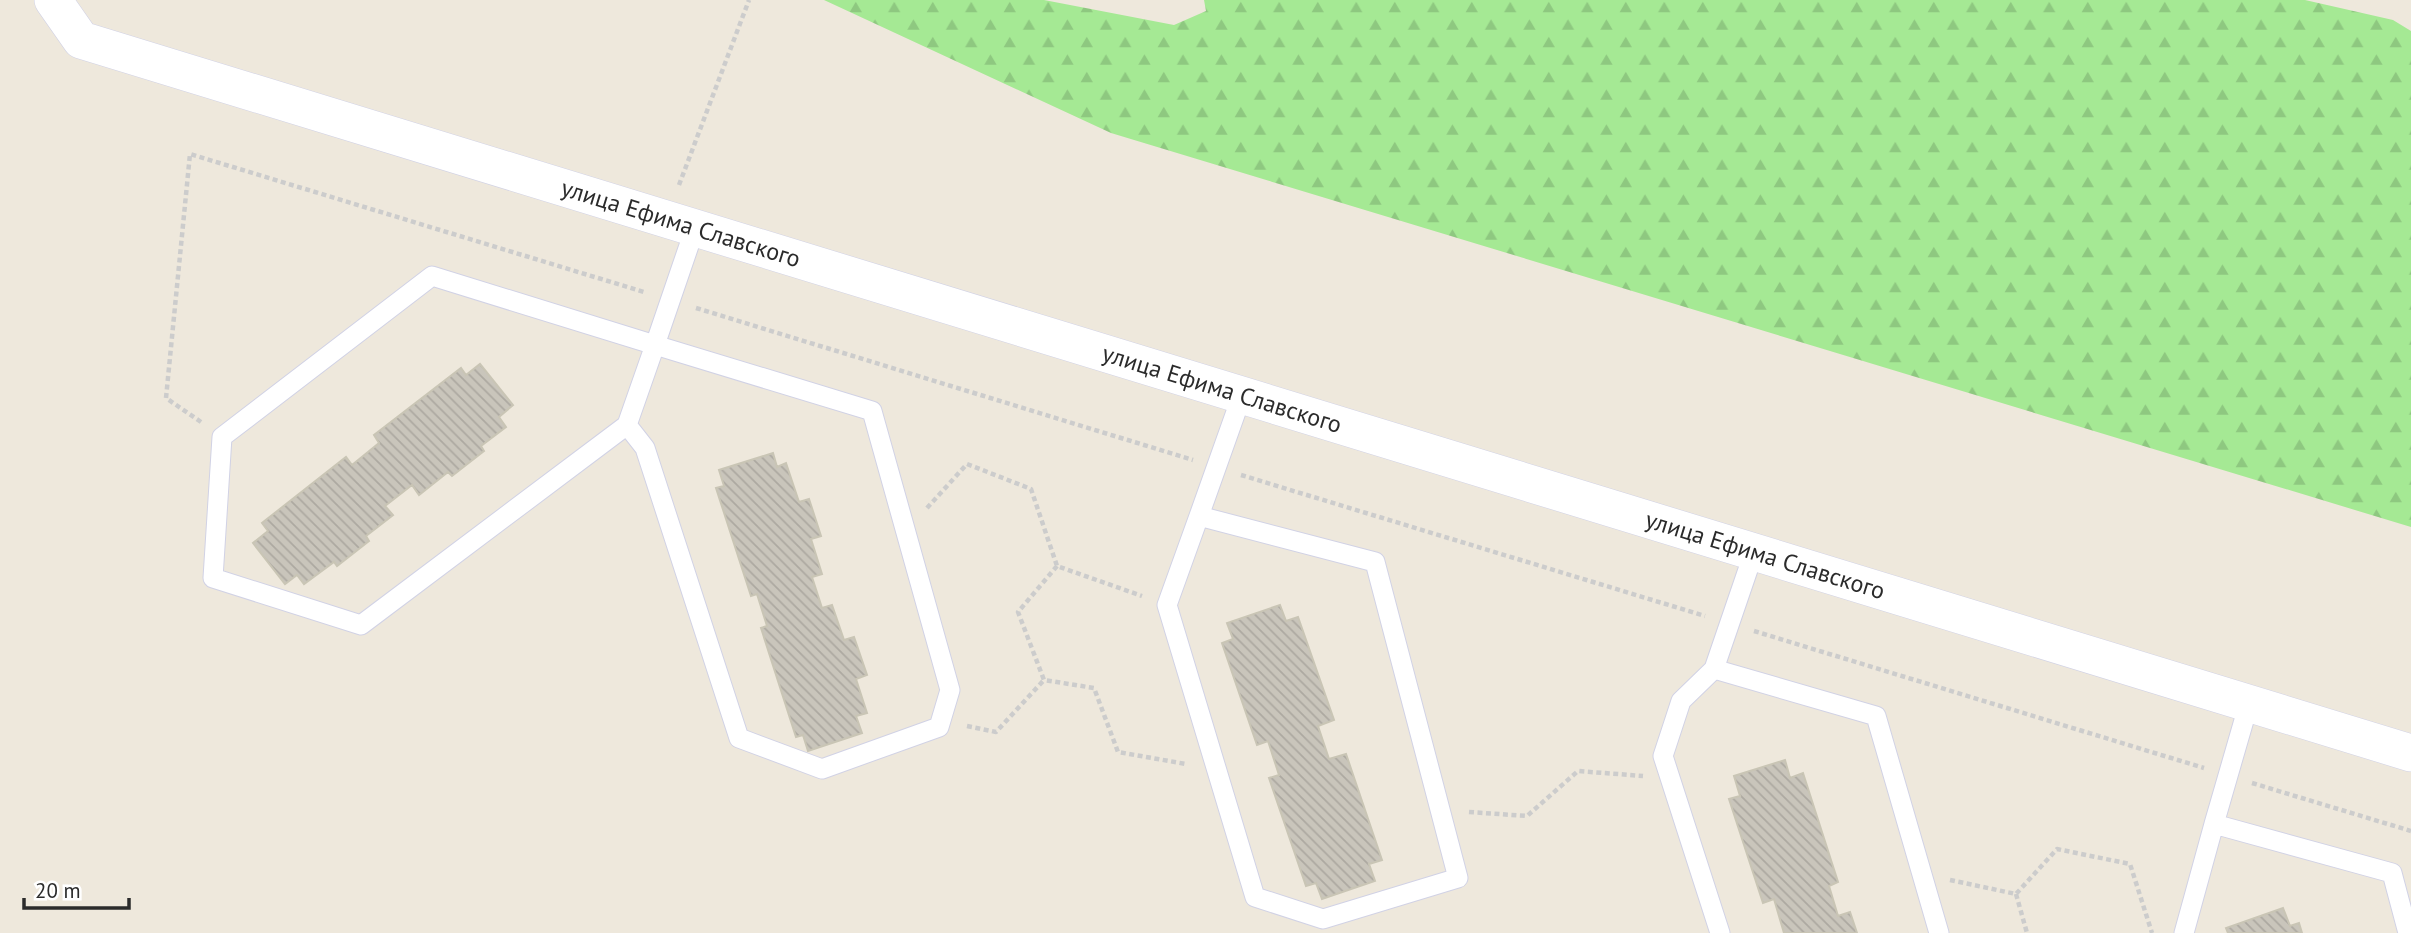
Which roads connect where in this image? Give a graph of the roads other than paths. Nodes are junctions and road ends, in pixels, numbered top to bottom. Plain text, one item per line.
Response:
1 (53, 0) edge
2 (681, 223) junction
3 (655, 345) junction
4 (1242, 395) junction
5 (627, 425) junction
6 (1199, 516) junction
7 (1754, 552) junction
8 (1714, 669) junction
9 (2249, 703) junction
10 (2411, 753) edge
11 (2214, 824) junction
12 (1720, 933) edge
13 (1939, 933) edge
14 (2184, 933) edge
15 (2408, 933) edge

1 - 2 street, улица Ефима Славского
2 - 3 lane
2 - 4 street, улица Ефима Славского
3 - 5 lane
3 - 5 lane
3 - 5 lane
4 - 6 lane
4 - 7 street, улица Ефима Славского
6 - 6 lane
7 - 8 lane
7 - 9 street, улица Ефима Славского
8 - 12 lane
8 - 13 lane
9 - 10 street, улица Ефима Славского
9 - 11 lane
11 - 14 lane
11 - 15 lane

